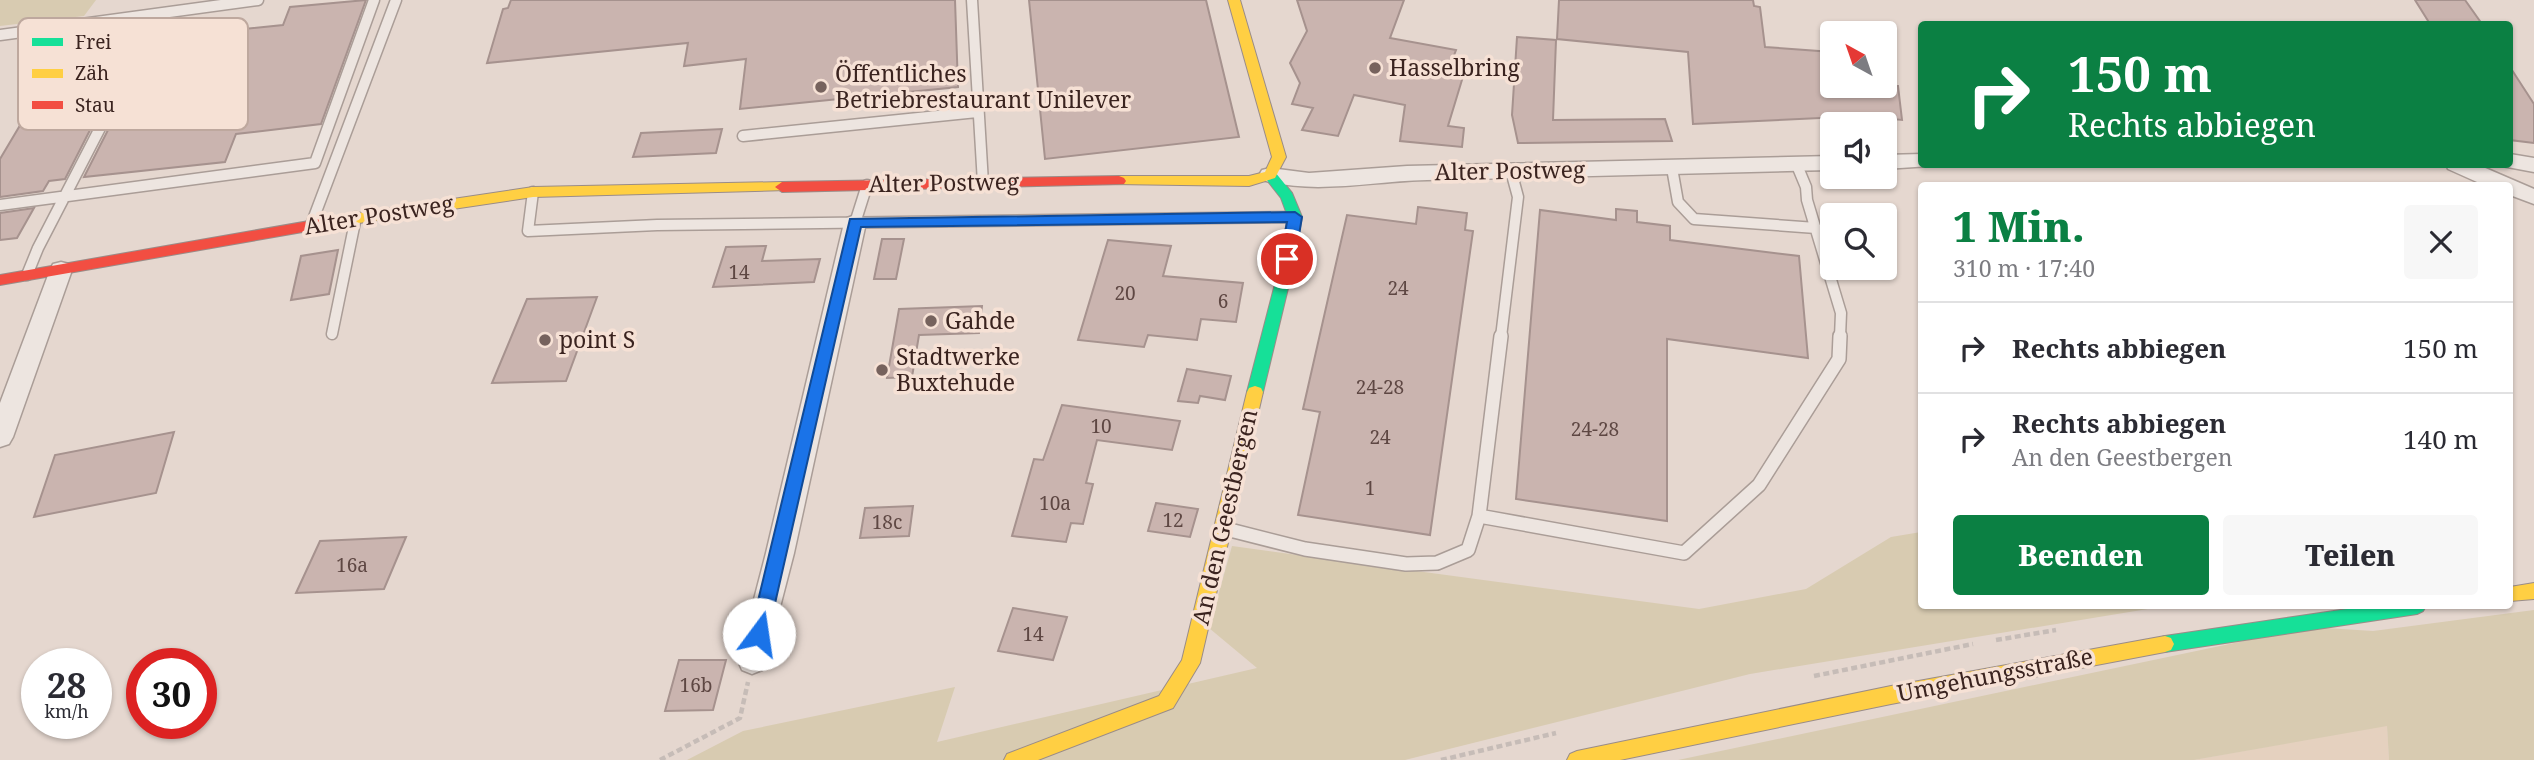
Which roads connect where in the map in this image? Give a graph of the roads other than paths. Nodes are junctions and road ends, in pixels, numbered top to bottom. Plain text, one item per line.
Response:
1 (258, 0) edge
2 (374, 0) edge
3 (396, 0) edge
4 (972, 0) edge
5 (1234, 0) edge
6 (159, 13) junction
7 (123, 18) edge
8 (156, 18) edge
9 (18, 33) edge
10 (0, 35) edge
11 (977, 112) junction
12 (99, 130) edge
13 (743, 136) dead end
14 (1918, 161) edge
15 (1897, 162) edge
16 (2513, 162) edge
17 (1796, 163) junction
18 (1820, 163) edge
19 (2534, 165) edge
20 (1672, 168) junction
21 (2465, 168) edge
22 (1511, 171) junction
23 (1270, 175) junction
24 (2499, 182) edge
25 (983, 183) junction
26 (867, 185) junction
27 (2513, 188) edge
28 (533, 192) junction
29 (65, 197) junction
30 (2534, 197) edge
31 (0, 205) edge
32 (356, 217) junction
33 (1295, 217) junction
34 (855, 222) junction
35 (311, 225) junction
36 (1816, 228) junction
37 (61, 270) junction
38 (27, 275) junction
39 (0, 280) edge
40 (332, 334) dead end
41 (0, 437) edge
42 (1479, 516) junction
43 (1221, 528) junction
44 (2534, 591) edge
45 (2513, 594) edge
46 (2391, 609) edge
47 (752, 661) road end
48 (1014, 760) edge
49 (1577, 760) edge

1 - 6 lane
2 - 29 lane
3 - 35 lane
4 - 11 lane
5 - 23 street
6 - 7 lane
6 - 8 lane
9 - 10 lane
11 - 13 lane
11 - 25 lane
12 - 29 lane
14 - 15 street
16 - 19 street
17 - 18 street, Alter Postweg
17 - 20 street, Alter Postweg
17 - 36 lane
20 - 22 street, Alter Postweg
20 - 36 lane
21 - 24 street
22 - 23 street, Alter Postweg
22 - 42 lane
23 - 25 street, Alter Postweg
23 - 33 street
25 - 26 street, Alter Postweg
26 - 28 street, Alter Postweg
26 - 34 lane
27 - 30 street
28 - 32 street, Alter Postweg
28 - 34 lane
29 - 31 lane
29 - 38 lane
32 - 35 street, Alter Postweg
32 - 40 lane
33 - 34 lane
33 - 43 street, An den Geestbergen
34 - 47 street, Alter Postweg
35 - 37 street, Alter Postweg
36 - 42 lane
37 - 38 street, Alter Postweg
37 - 41 street
38 - 39 street, Alter Postweg
42 - 43 lane
43 - 48 street, An den Geestbergen
44 - 45 street
46 - 49 street, Umgehungsstraße

